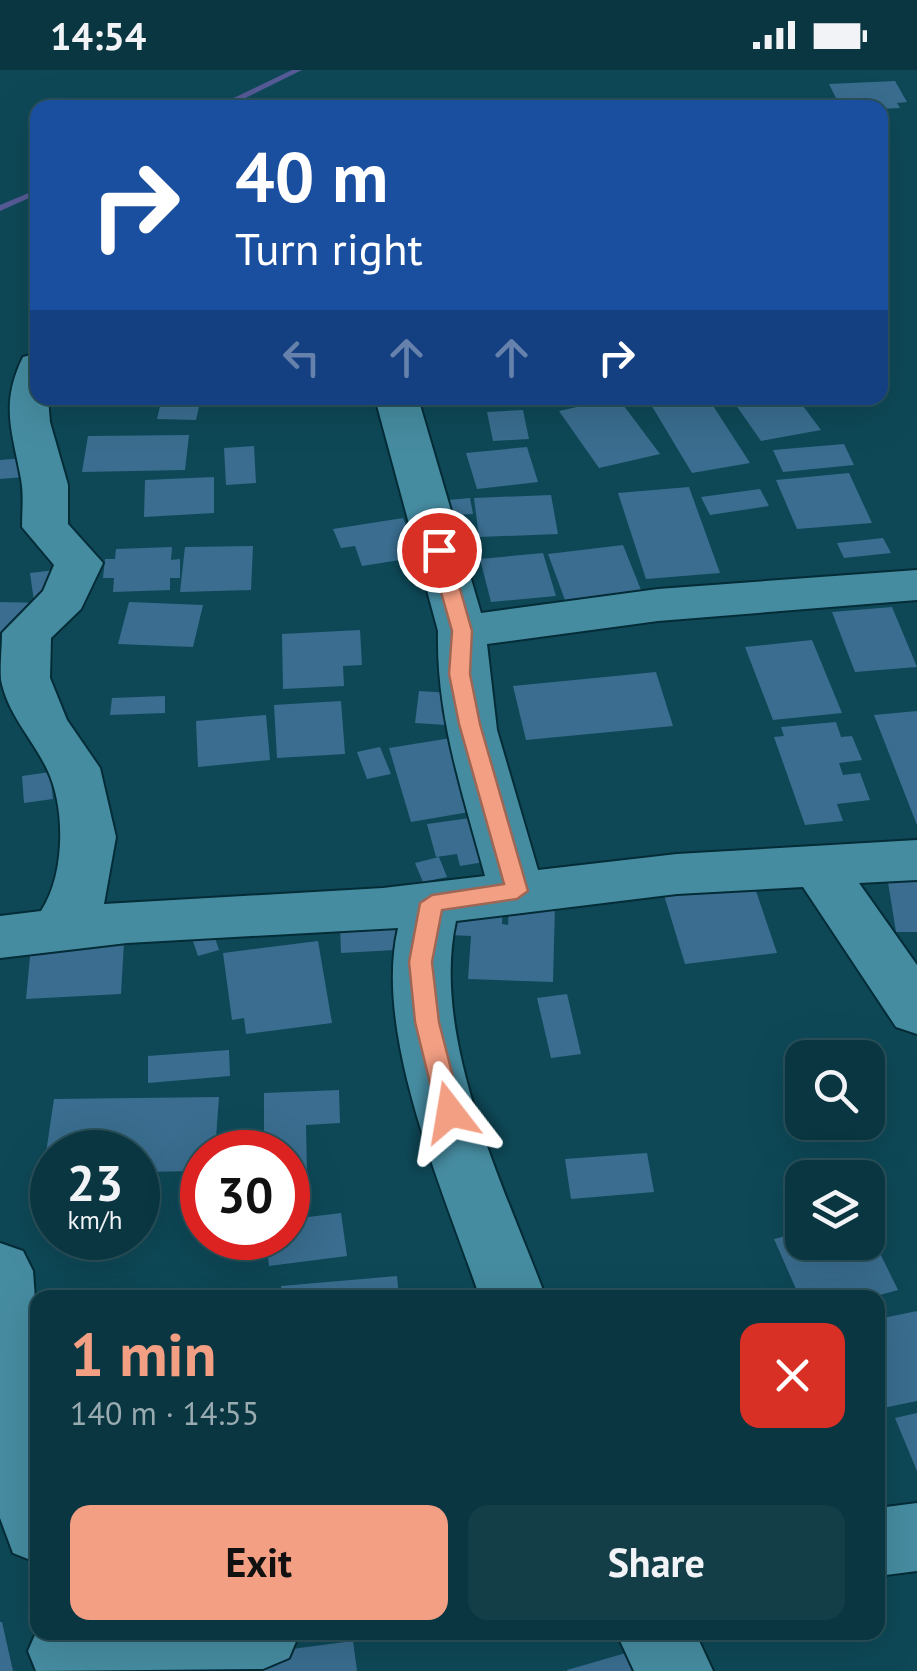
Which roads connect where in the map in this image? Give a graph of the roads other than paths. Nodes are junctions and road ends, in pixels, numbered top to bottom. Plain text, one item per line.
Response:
1 (30, 376) edge
2 (400, 405) edge
3 (917, 585) edge
4 (462, 631) junction
5 (917, 860) edge
6 (819, 868) junction
7 (517, 891) junction
8 (432, 903) junction
9 (58, 930) junction
10 (0, 937) edge
11 (917, 1011) edge
12 (0, 1271) edge
13 (511, 1290) edge
14 (30, 1494) edge
15 (917, 1537) edge
16 (885, 1541) edge
17 (179, 1640) edge
18 (657, 1640) edge
19 (64, 1651) edge
20 (674, 1671) edge

1 - 9 street
2 - 4 street
3 - 4 street
4 - 7 street
5 - 6 street
6 - 7 street
6 - 11 street
7 - 8 street
8 - 9 street
8 - 13 street
9 - 10 street
12 - 14 street
15 - 16 street
17 - 19 street
18 - 20 street

